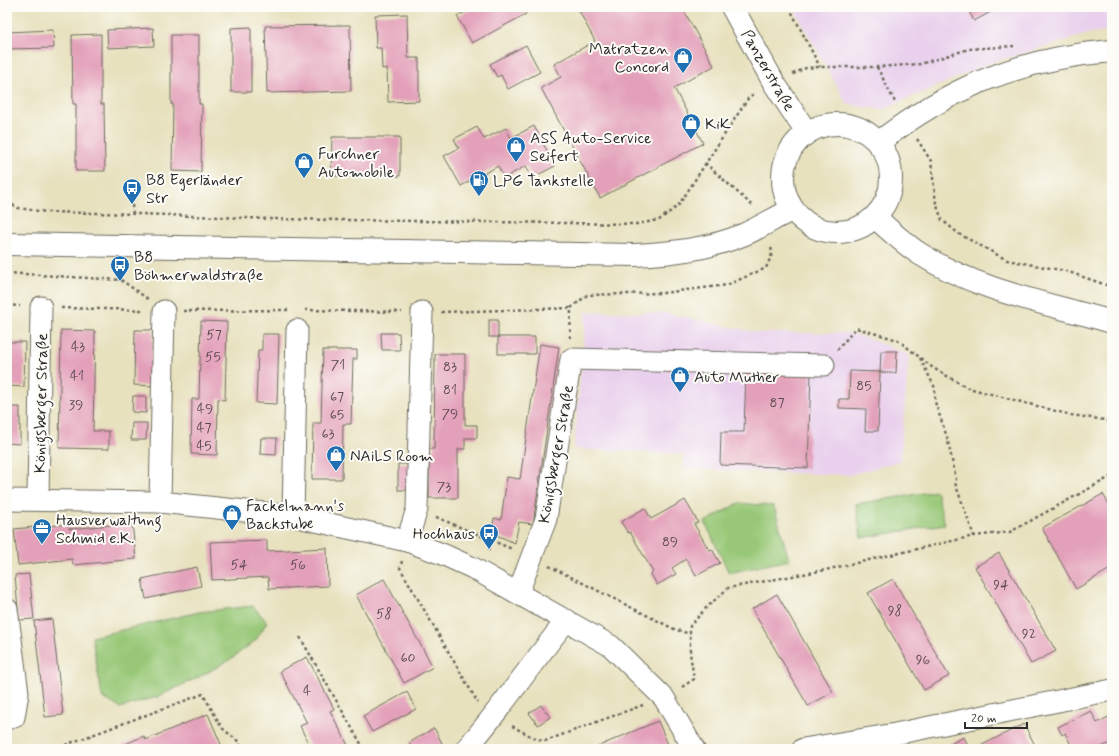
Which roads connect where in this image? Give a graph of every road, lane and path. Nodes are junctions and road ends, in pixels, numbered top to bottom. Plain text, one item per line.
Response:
1 (732, 7) edge
2 (789, 7) edge
3 (1021, 45) dead end
4 (1112, 51) edge
5 (820, 67) junction
6 (877, 67) junction
7 (774, 83) junction
8 (904, 122) junction
9 (806, 133) junction
10 (878, 142) junction
11 (7, 202) edge
12 (132, 205) dead end
13 (792, 210) junction
14 (132, 213) junction
15 (875, 217) junction
16 (7, 244) edge
17 (7, 273) edge
18 (1112, 287) edge
19 (41, 307) dead end
20 (164, 311) joint
21 (422, 312) dead end
22 (1112, 322) edge
23 (297, 330) dead end
24 (919, 356) junction
25 (824, 364) joint
26 (1112, 421) edge
27 (1112, 476) edge
28 (7, 500) edge
29 (38, 500) junction
30 (160, 502) junction
31 (417, 508) junction
32 (293, 516) junction
33 (974, 536) junction
34 (407, 541) junction
35 (492, 541) junction
36 (489, 550) dead end
37 (532, 558) junction
38 (518, 593) junction
39 (7, 609) edge
40 (567, 620) junction
41 (690, 634) junction
42 (300, 637) dead end
43 (1112, 690) edge
44 (664, 698) junction
45 (494, 717) junction
46 (7, 719) edge
47 (54, 749) edge
48 (242, 749) edge
49 (364, 749) edge
50 (466, 749) edge
51 (694, 749) edge
52 (803, 749) edge

1 - 7 main road, Panzerstraße
2 - 5 path
3 - 6 path
4 - 8 main road
5 - 6 path
5 - 7 path
6 - 8 path
7 - 9 main road, Panzerstraße
7 - 14 path
8 - 10 main road
8 - 18 path
9 - 10 main road
9 - 13 main road
10 - 15 main road
11 - 14 path
12 - 14 path
13 - 15 main road
13 - 16 main road
15 - 22 main road
17 - 20 path
19 - 29 street, Königsberger Straße
20 - 30 street
21 - 31 street
23 - 32 street
24 - 25 path
24 - 26 path
24 - 33 path
25 - 37 street, Königsberger Straße
27 - 33 path
28 - 29 street
29 - 30 street
30 - 32 street
31 - 34 street
31 - 35 path
32 - 34 street
33 - 41 path
34 - 38 street
34 - 45 path
35 - 36 path
35 - 37 path
37 - 38 street, Königsberger Straße
37 - 41 path
38 - 40 street
39 - 46 street
40 - 44 street
40 - 45 street
41 - 44 path
42 - 49 path
43 - 52 street
44 - 45 path
44 - 51 street
45 - 50 street
47 - 48 path

